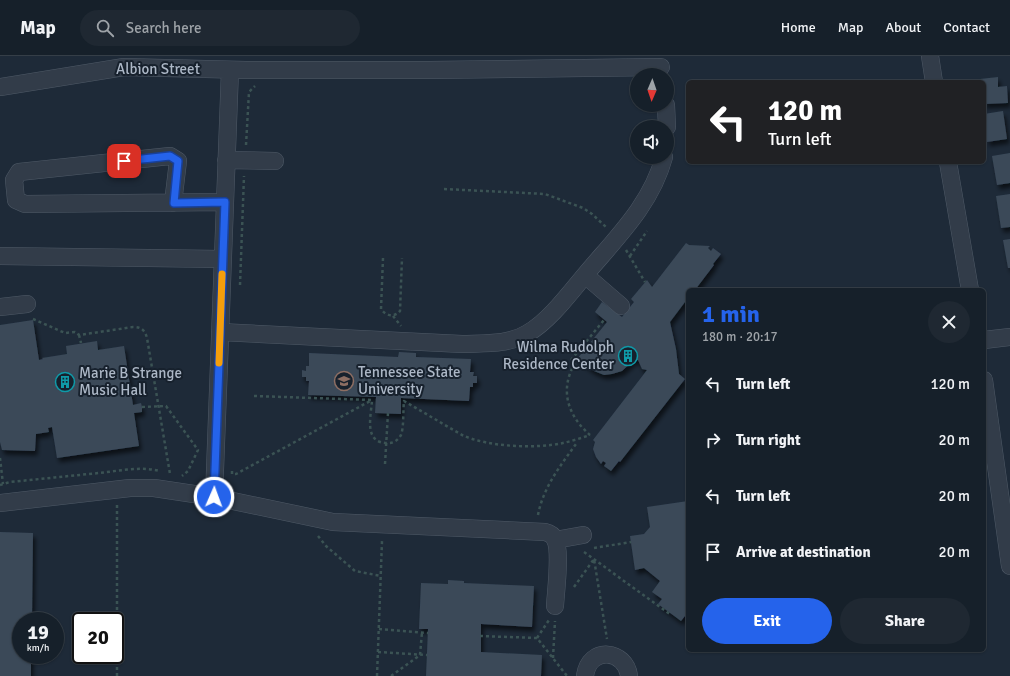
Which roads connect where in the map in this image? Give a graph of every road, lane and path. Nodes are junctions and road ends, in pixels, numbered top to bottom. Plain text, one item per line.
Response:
1 (930, 56) edge
2 (598, 62) edge
3 (241, 65) edge
4 (661, 66) edge
5 (934, 80) edge
6 (0, 87) edge
7 (226, 160) junction
8 (275, 161) dead end
9 (662, 164) edge
10 (948, 164) edge
11 (444, 189) dead end
12 (225, 202) junction
13 (174, 203) junction
14 (647, 231) dead end
15 (617, 238) junction
16 (0, 256) edge
17 (630, 256) junction
18 (383, 258) dead end
19 (402, 258) dead end
20 (222, 259) junction
21 (585, 275) junction
22 (645, 282) dead end
23 (970, 288) edge
24 (26, 304) joint
25 (622, 306) dead end
26 (0, 307) edge
27 (604, 320) dead end
28 (220, 332) junction
29 (79, 335) junction
30 (1010, 337) edge
31 (986, 340) edge
32 (82, 343) dead end
33 (571, 360) dead end
34 (575, 363) dead end
35 (986, 394) edge
36 (254, 396) dead end
37 (158, 406) junction
38 (142, 407) dead end
39 (388, 413) dead end
40 (386, 443) junction
41 (576, 444) dead end
42 (0, 458) edge
43 (385, 464) dead end
44 (170, 474) junction
45 (176, 481) junction
46 (2, 485) edge
47 (117, 489) junction
48 (214, 497) junction
49 (0, 503) edge
50 (383, 525) junction
51 (535, 531) junction
52 (316, 532) dead end
53 (583, 535) dead end
54 (555, 540) junction
55 (631, 542) dead end
56 (594, 560) junction
57 (1010, 566) edge
58 (381, 576) junction
59 (572, 589) dead end
60 (555, 609) junction
61 (671, 615) dead end
62 (378, 629) junction
63 (422, 632) junction
64 (428, 633) dead end
65 (480, 636) dead end
66 (536, 638) junction
67 (607, 640) dead end
68 (378, 652) junction
69 (420, 655) junction
70 (427, 655) dead end
71 (553, 658) junction
72 (116, 676) edge
73 (377, 676) edge
74 (391, 676) edge
75 (567, 676) edge
76 (585, 676) edge
77 (629, 676) edge

1 - 5 street
2 - 3 street, Albion Street
2 - 4 street, Albion Street
3 - 6 street, Albion Street
3 - 7 street
7 - 8 street
7 - 12 street
9 - 15 street
10 - 23 street
11 - 15 path
12 - 13 street
12 - 20 street
13 - 13 street
14 - 17 path
15 - 17 path
15 - 21 street
16 - 20 street
17 - 22 path
18 - 19 path
20 - 28 street
21 - 25 street
21 - 28 street
24 - 26 street
24 - 29 path
27 - 33 path
28 - 48 street
29 - 32 path
29 - 37 path
30 - 31 street
34 - 40 path
35 - 57 street
36 - 40 path
37 - 38 path
37 - 44 path
37 - 45 path
39 - 40 path
40 - 43 path
41 - 51 path
42 - 46 path
44 - 45 path
44 - 45 path
44 - 46 path
45 - 47 street
45 - 48 street
47 - 49 street
47 - 72 path
48 - 50 street
50 - 51 street
50 - 58 path
51 - 54 street
52 - 58 path
53 - 54 street
54 - 60 street
55 - 56 path
56 - 59 path
56 - 61 path
56 - 67 path
58 - 62 path
60 - 66 path
60 - 71 path
62 - 63 path
62 - 68 path
63 - 64 path
63 - 69 path
65 - 66 path
66 - 71 path
68 - 69 path
68 - 73 path
69 - 70 path
69 - 74 path
71 - 75 path
76 - 77 street

